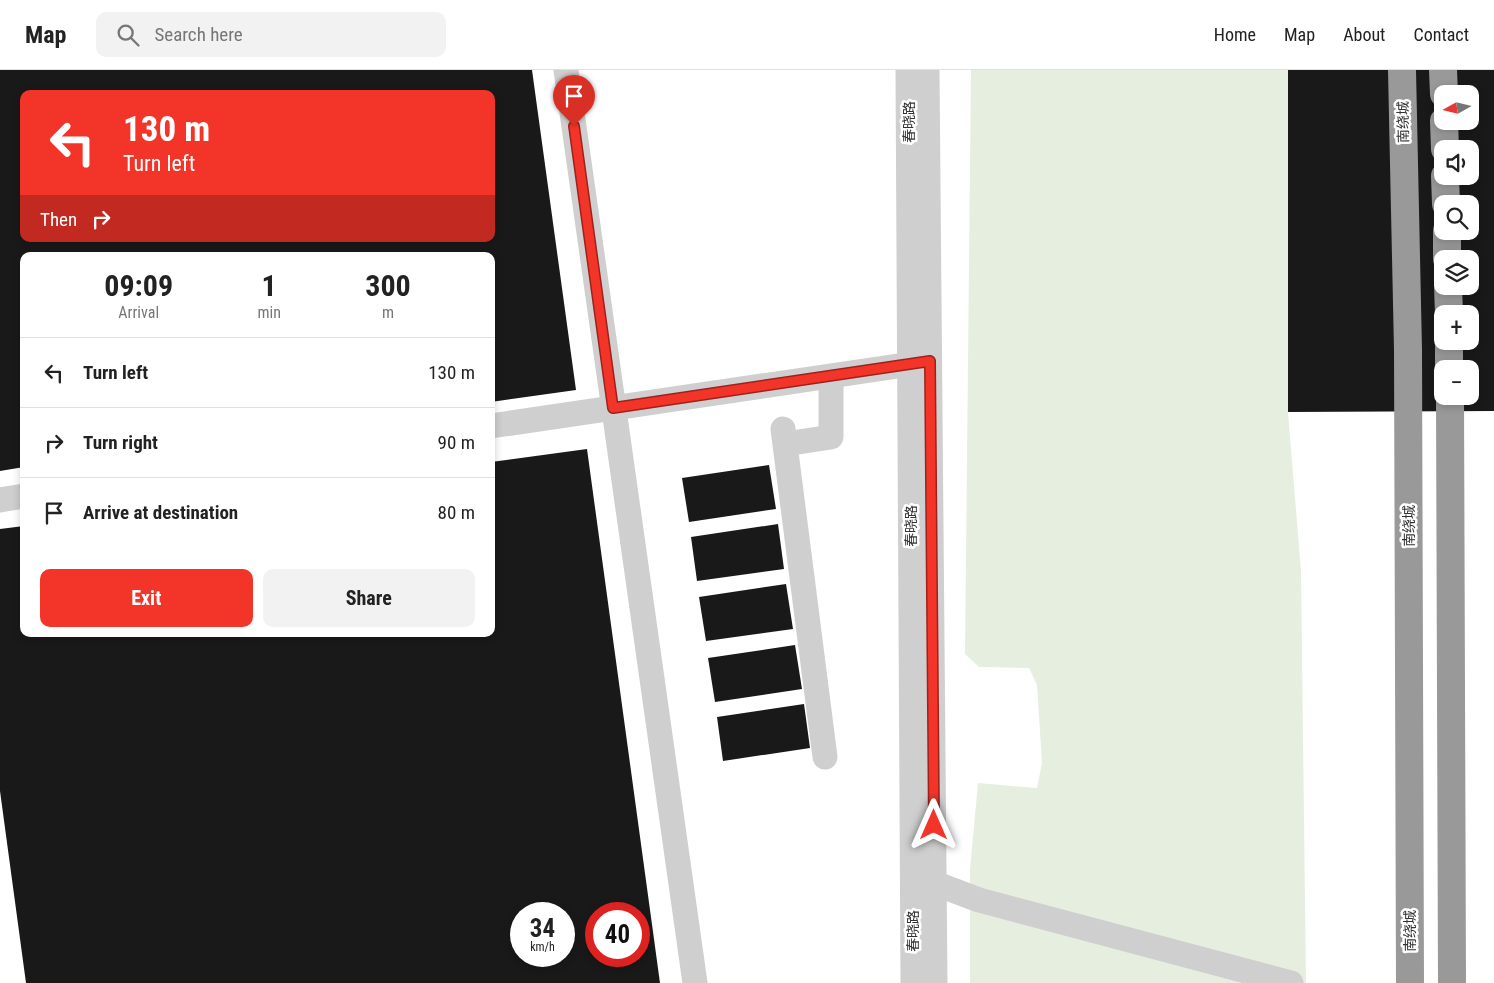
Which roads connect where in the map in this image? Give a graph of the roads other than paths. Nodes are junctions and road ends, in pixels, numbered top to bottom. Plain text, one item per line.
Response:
1 (566, 70) edge
2 (908, 70) edge
3 (927, 70) edge
4 (1402, 70) edge
5 (1443, 70) edge
6 (1444, 85) edge
7 (920, 363) junction
8 (831, 376) junction
9 (1450, 405) edge
10 (613, 408) junction
11 (495, 425) edge
12 (20, 497) edge
13 (0, 500) edge
14 (825, 757) dead end
15 (934, 883) junction
16 (695, 983) edge
17 (913, 983) edge
18 (935, 983) edge
19 (1290, 983) edge
20 (1410, 983) edge
21 (1452, 983) edge

1 - 10 street
2 - 7 street, 春晓路
3 - 7 street
4 - 20 highway, 南绕城
5 - 6 highway
7 - 8 street
7 - 15 street
7 - 17 street, 春晓路
8 - 10 street
8 - 14 street
9 - 21 highway
10 - 11 street
10 - 16 street
12 - 13 street
15 - 18 street
15 - 19 street

